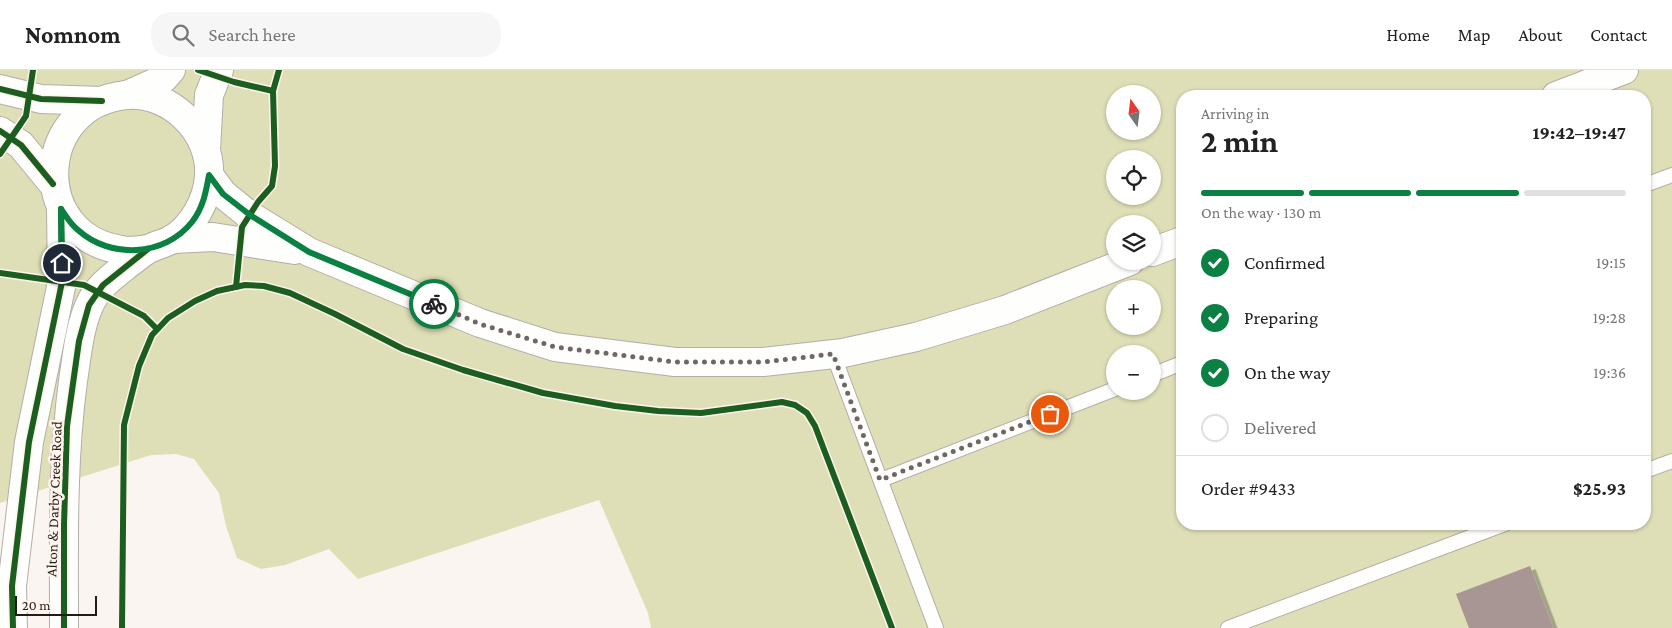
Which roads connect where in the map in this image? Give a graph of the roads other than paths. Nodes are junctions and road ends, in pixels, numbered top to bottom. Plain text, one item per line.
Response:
1 (171, 70) edge
2 (219, 70) edge
3 (1624, 70) edge
4 (0, 89) edge
5 (1572, 90) edge
6 (114, 98) junction
7 (0, 131) edge
8 (208, 162) junction
9 (1672, 175) edge
10 (1651, 183) edge
11 (57, 197) junction
12 (1176, 243) edge
13 (160, 244) junction
14 (1161, 249) edge
15 (309, 252) junction
16 (1107, 270) edge
17 (833, 354) junction
18 (1176, 365) edge
19 (1161, 371) edge
20 (1106, 393) edge
21 (1672, 461) edge
22 (1651, 469) edge
23 (880, 480) junction
24 (1472, 530) edge
25 (12, 628) edge
26 (64, 628) edge
27 (936, 628) edge
28 (1228, 628) edge

1 - 6 main road
2 - 8 main road
3 - 5 main road
4 - 6 main road
6 - 8 main road
6 - 11 main road
7 - 11 main road
8 - 13 main road
8 - 15 main road
9 - 10 lane
11 - 13 main road
11 - 25 main road, Alton & Darby Creek Road
12 - 14 main road
13 - 15 main road
13 - 26 main road, Alton & Darby Creek Road
15 - 17 main road
16 - 17 main road
17 - 23 lane
18 - 19 lane
20 - 23 lane
21 - 22 lane
23 - 27 lane
24 - 28 lane

